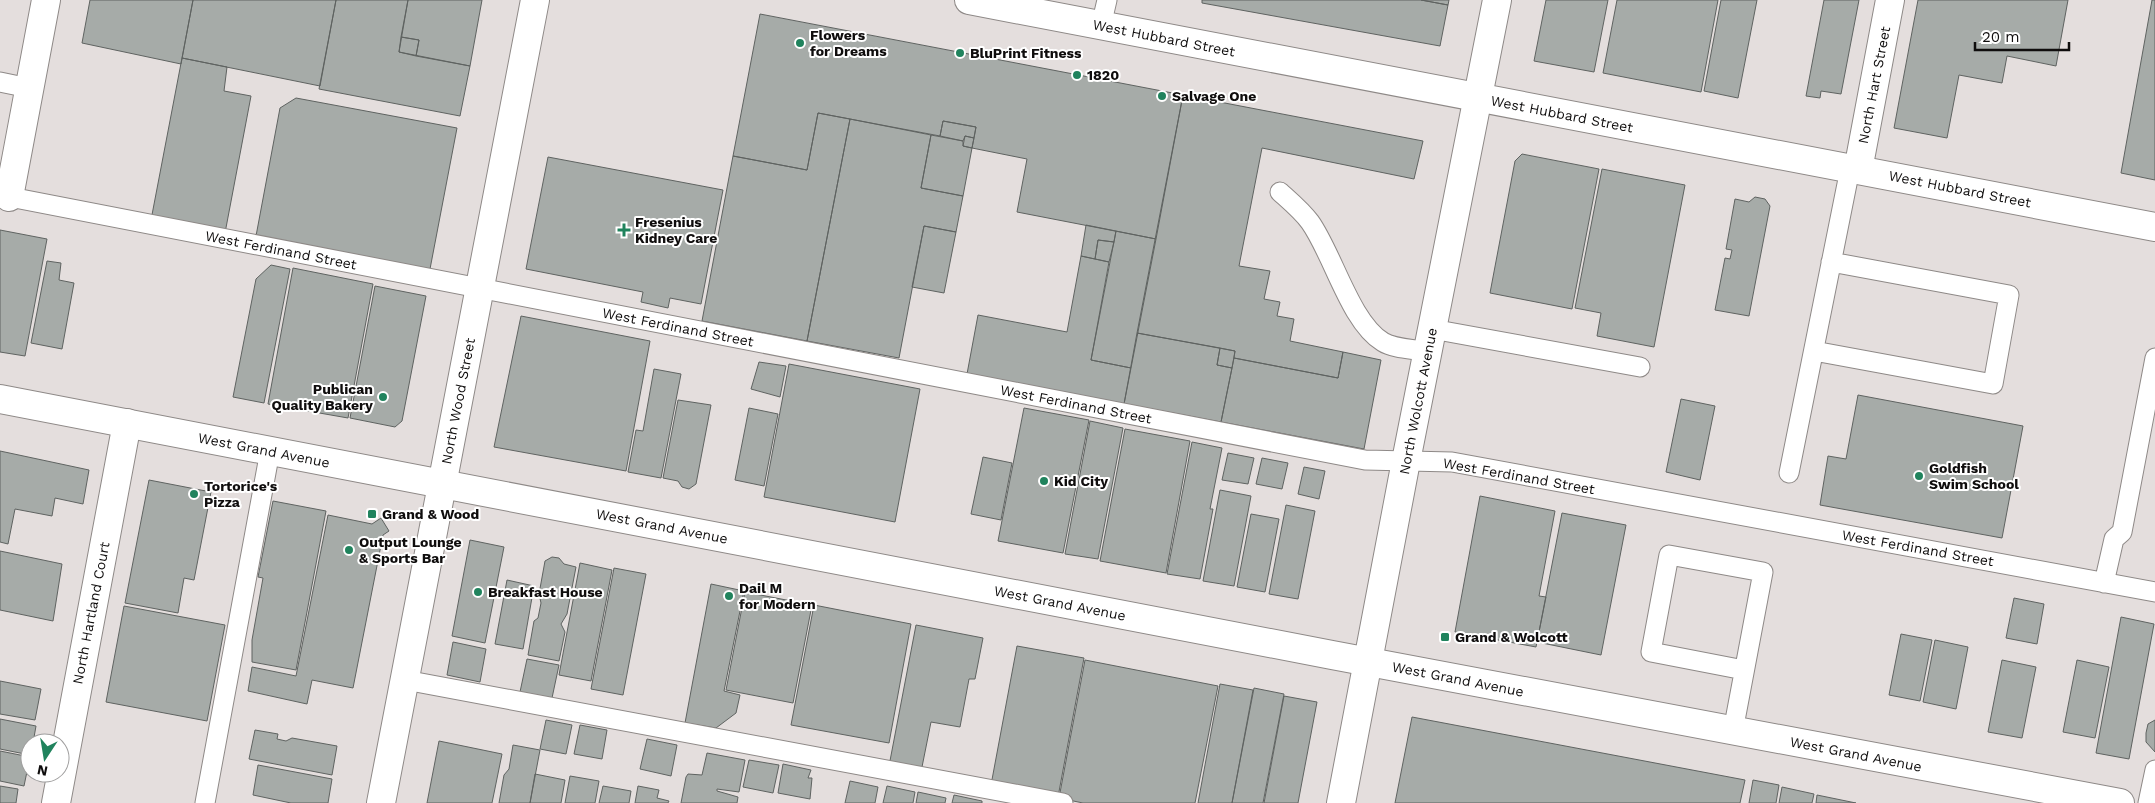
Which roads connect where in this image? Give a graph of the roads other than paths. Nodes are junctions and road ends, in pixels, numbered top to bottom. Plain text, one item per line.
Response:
1 (46, 0) edge
2 (535, 0) edge
3 (969, 0) edge
4 (1498, 0) edge
5 (1890, 0) edge
6 (1018, 5) edge
7 (1104, 13) edge
8 (0, 82) edge
9 (29, 88) junction
10 (1478, 98) junction
11 (1854, 169) junction
12 (1280, 192) dead end
13 (4, 196) edge
14 (2155, 227) edge
15 (1831, 262) junction
16 (479, 288) junction
17 (1430, 340) junction
18 (1814, 351) junction
19 (2155, 358) edge
20 (1640, 367) dead end
21 (0, 399) edge
22 (126, 423) junction
23 (270, 450) junction
24 (1406, 461) junction
25 (1789, 473) dead end
26 (442, 484) junction
27 (2104, 582) junction
28 (2155, 592) edge
29 (1368, 662) junction
30 (1744, 670) junction
31 (405, 680) junction
32 (1733, 731) junction
33 (2155, 770) edge
34 (56, 803) edge
35 (205, 803) edge
36 (381, 803) edge
37 (1063, 803) edge
38 (1341, 803) edge
39 (2120, 803) edge
40 (2148, 803) edge

1 - 9 street
2 - 16 street, North Wood Street
3 - 6 street, West Hubbard Street
4 - 10 street, North Wolcott Avenue
5 - 11 street, North Hart Street
6 - 7 street, West Hubbard Street
7 - 10 street, West Hubbard Street
8 - 9 lane
9 - 13 street
10 - 11 street, West Hubbard Street
10 - 17 street, North Wolcott Avenue
11 - 14 street, West Hubbard Street
11 - 15 lane
12 - 17 lane
13 - 16 lane, West Ferdinand Street
15 - 18 lane
15 - 18 lane
16 - 24 lane, West Ferdinand Street
16 - 26 street, North Wood Street
17 - 20 lane
17 - 24 street, North Wolcott Avenue
18 - 25 lane
19 - 27 lane
21 - 22 street, West Grand Avenue
22 - 23 street, West Grand Avenue
22 - 34 street, North Hartland Court
23 - 26 street, West Grand Avenue
23 - 35 lane
24 - 27 lane, West Ferdinand Street
24 - 29 street, North Wolcott Avenue
26 - 29 street, West Grand Avenue
26 - 31 street, North Wood Street
27 - 28 lane, West Ferdinand Street
29 - 32 street, West Grand Avenue
29 - 38 street, North Wolcott Avenue
30 - 30 lane
30 - 32 lane
31 - 36 street, North Wood Street
31 - 37 lane
32 - 39 street, West Grand Avenue
33 - 40 lane

